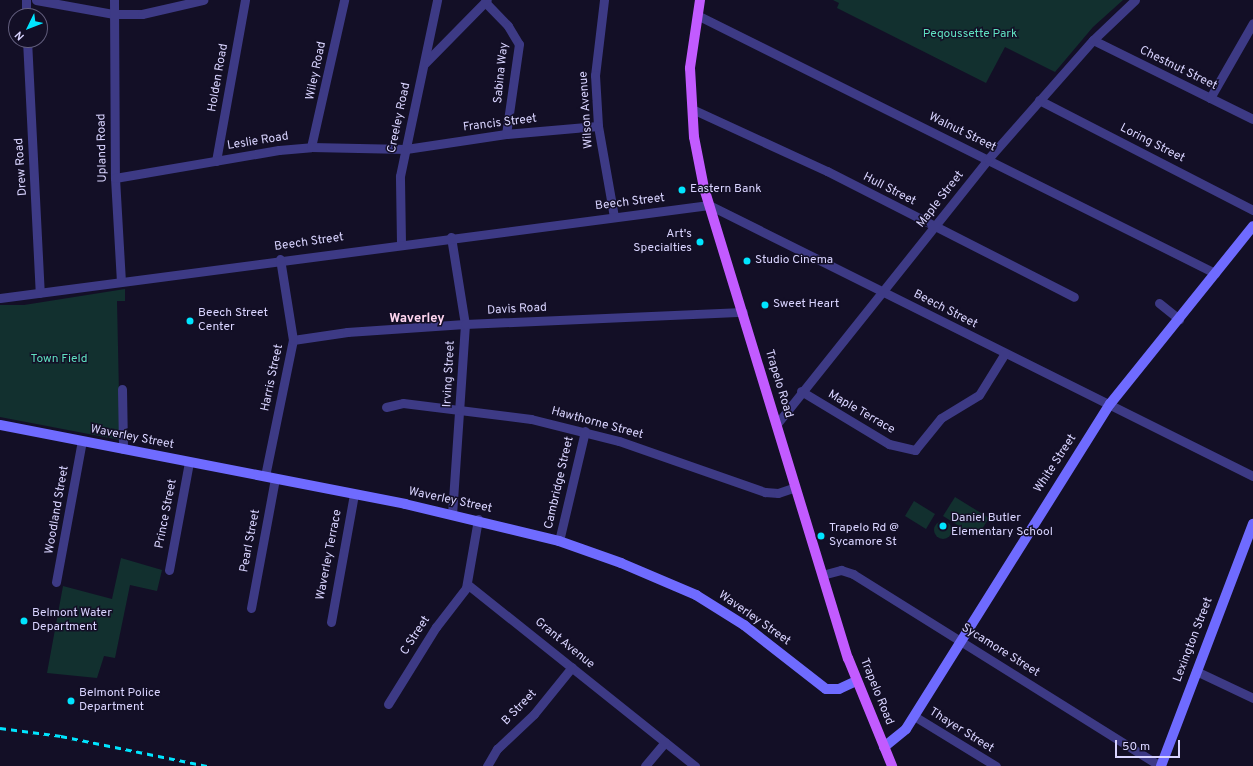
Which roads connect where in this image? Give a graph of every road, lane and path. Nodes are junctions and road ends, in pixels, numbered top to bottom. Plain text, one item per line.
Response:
1 (36, 0) edge
2 (114, 0) edge
3 (203, 0) edge
4 (245, 0) edge
5 (344, 0) edge
6 (437, 0) edge
7 (604, 0) edge
8 (700, 0) edge
9 (1135, 0) edge
10 (486, 1) edge
11 (113, 14) junction
12 (697, 15) junction
13 (1253, 23) edge
14 (1250, 34) edge
15 (1093, 40) junction
16 (27, 48) edge
17 (424, 64) junction
18 (1210, 98) junction
19 (1039, 100) junction
20 (692, 109) junction
21 (1253, 119) edge
22 (598, 126) junction
23 (506, 134) junction
24 (311, 147) junction
25 (406, 149) junction
26 (988, 159) junction
27 (216, 161) junction
28 (115, 178) junction
29 (708, 205) junction
30 (1253, 210) edge
31 (614, 217) junction
32 (1253, 226) edge
33 (935, 227) junction
34 (451, 237) junction
35 (401, 243) junction
36 (280, 259) junction
37 (1215, 273) junction
38 (121, 281) junction
39 (884, 292) junction
40 (40, 293) junction
41 (1074, 297) dead end
42 (0, 298) edge
43 (1159, 303) dead end
44 (743, 312) junction
45 (1179, 319) junction
46 (465, 324) junction
47 (293, 340) junction
48 (1005, 353) junction
49 (122, 390) dead end
50 (801, 391) junction
51 (1110, 404) junction
52 (386, 408) dead end
53 (460, 409) junction
54 (0, 425) edge
55 (776, 425) junction
56 (585, 431) junction
57 (82, 441) junction
58 (123, 449) junction
59 (189, 462) junction
60 (264, 476) junction
61 (1253, 476) edge
62 (275, 479) junction
63 (795, 487) junction
64 (354, 494) junction
65 (452, 514) junction
66 (478, 520) junction
67 (1253, 524) edge
68 (559, 541) junction
69 (169, 570) dead end
70 (822, 575) junction
71 (56, 582) dead end
72 (467, 584) junction
73 (251, 608) dead end
74 (331, 622) dead end
75 (963, 642) junction
76 (572, 667) junction
77 (1196, 670) junction
78 (856, 681) junction
79 (1253, 698) edge
80 (388, 704) dead end
81 (914, 716) junction
82 (665, 742) junction
83 (884, 747) junction
84 (889, 765) edge
85 (487, 766) edge
86 (645, 766) edge
87 (695, 766) edge
88 (996, 766) edge
89 (1160, 766) edge

1 - 11 street
2 - 11 street, Upland Road
3 - 11 street
4 - 27 street, Holden Road
5 - 24 street, Wiley Road
6 - 17 street, Creeley Road
7 - 22 street, Wilson Avenue
8 - 12 main road, Trapelo Road
9 - 15 street, Maple Street
10 - 17 street
10 - 23 street, Sabina Way
11 - 28 street, Upland Road
12 - 20 main road, Trapelo Road
12 - 26 street, Walnut Street
13 - 14 street
14 - 18 street
15 - 18 street, Chestnut Street
15 - 19 street, Maple Street
16 - 40 street, Drew Road
17 - 25 street, Creeley Road
18 - 21 street, Chestnut Street
19 - 26 street, Maple Street
19 - 30 street, Loring Street
20 - 29 main road, Trapelo Road
20 - 33 street, Hull Street
22 - 23 street, Francis Street
22 - 31 street, Wilson Avenue
23 - 25 street, Francis Street
24 - 25 street, Leslie Road
24 - 27 street, Leslie Road
25 - 35 street, Creeley Road
26 - 33 street, Maple Street
26 - 37 street, Walnut Street
27 - 28 street, Leslie Road
28 - 38 street, Upland Road
29 - 31 street, Beech Street
29 - 39 street, Beech Street
29 - 44 main road, Trapelo Road
31 - 34 street, Beech Street
32 - 37 street, White Street
33 - 39 street, Maple Street
33 - 41 street, Hull Street
34 - 35 street, Beech Street
34 - 46 street, Irving Street
35 - 36 street, Beech Street
36 - 38 street, Beech Street
36 - 47 street, Harris Street
37 - 45 street, White Street
38 - 40 street, Beech Street
39 - 48 street, Beech Street
39 - 50 street, Maple Street
40 - 42 street, Beech Street
43 - 45 street
44 - 46 street, Davis Road
44 - 55 main road, Trapelo Road
45 - 51 street, White Street
46 - 47 street, Davis Road
46 - 53 street, Irving Street
47 - 60 street, Harris Street
48 - 50 street, Maple Terrace
48 - 51 street, Beech Street
49 - 58 street
50 - 55 street, Maple Street
51 - 61 street, Beech Street
51 - 75 street, White Street
52 - 53 street, Hawthorne Street
53 - 56 street, Hawthorne Street
53 - 65 street, Irving Street
54 - 57 street, Waverley Street
55 - 63 main road, Trapelo Road
56 - 63 street, Hawthorne Street
56 - 68 street, Cambridge Street
57 - 58 street, Waverley Street
57 - 71 street, Woodland Street
58 - 59 street, Waverley Street
59 - 60 street, Waverley Street
59 - 69 street, Prince Street
60 - 62 street, Waverley Street
62 - 64 street, Waverley Street
62 - 73 street, Pearl Street
63 - 70 main road, Trapelo Road
64 - 65 street, Waverley Street
64 - 74 street, Waverley Terrace
65 - 66 street, Waverley Street
66 - 68 street, Waverley Street
66 - 72 street
67 - 77 street, Lexington Street
68 - 78 street, Waverley Street
70 - 75 street, Sycamore Street
70 - 78 main road, Trapelo Road
72 - 76 street, Grant Avenue
72 - 80 street, C Street
75 - 81 street, White Street
75 - 89 street, Sycamore Street
76 - 82 street, Grant Avenue
76 - 85 street, B Street
77 - 79 street
77 - 89 street, Lexington Street
78 - 83 main road, Trapelo Road
81 - 83 street, White Street
81 - 88 street, Thayer Street
82 - 86 street
82 - 87 street, Grant Avenue
83 - 84 main road, Trapelo Road

